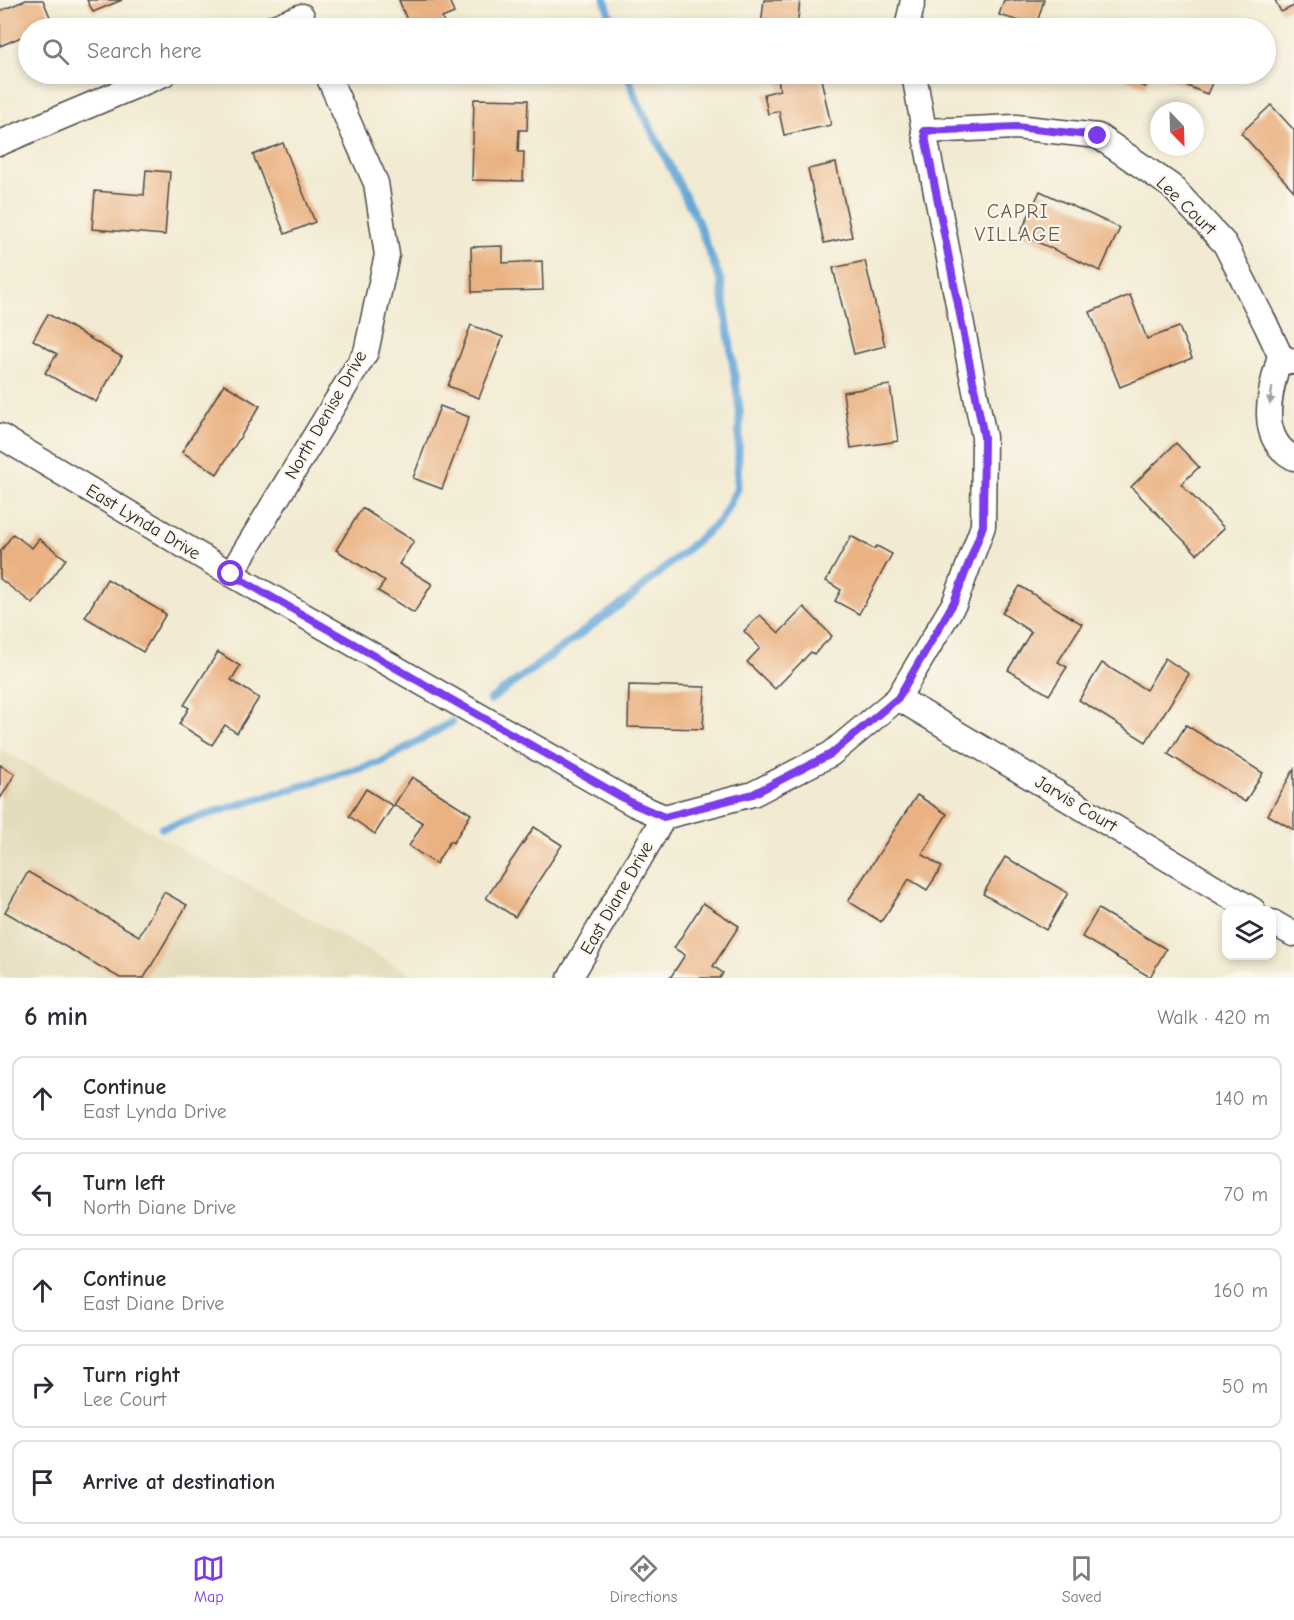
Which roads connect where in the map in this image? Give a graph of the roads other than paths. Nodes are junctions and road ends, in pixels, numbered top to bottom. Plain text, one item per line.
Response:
1 (913, 0) edge
2 (909, 18) edge
3 (140, 84) edge
4 (331, 84) edge
5 (916, 84) edge
6 (924, 131) junction
7 (0, 143) edge
8 (1287, 359) edge
9 (0, 436) edge
10 (1294, 458) edge
11 (231, 574) junction
12 (898, 698) junction
13 (664, 817) junction
14 (1246, 906) edge
15 (1276, 923) edge
16 (1293, 934) edge
17 (570, 978) edge

1 - 2 street
3 - 7 street
4 - 11 street, North Denise Drive
5 - 6 street
6 - 8 street, Lee Court
6 - 12 street
8 -> 10 street, Lee Court
9 - 11 street, East Lynda Drive
11 - 13 street, East Lynda Drive
12 - 13 street
12 - 14 street, Jarvis Court
13 - 17 street, East Diane Drive
15 - 16 street

